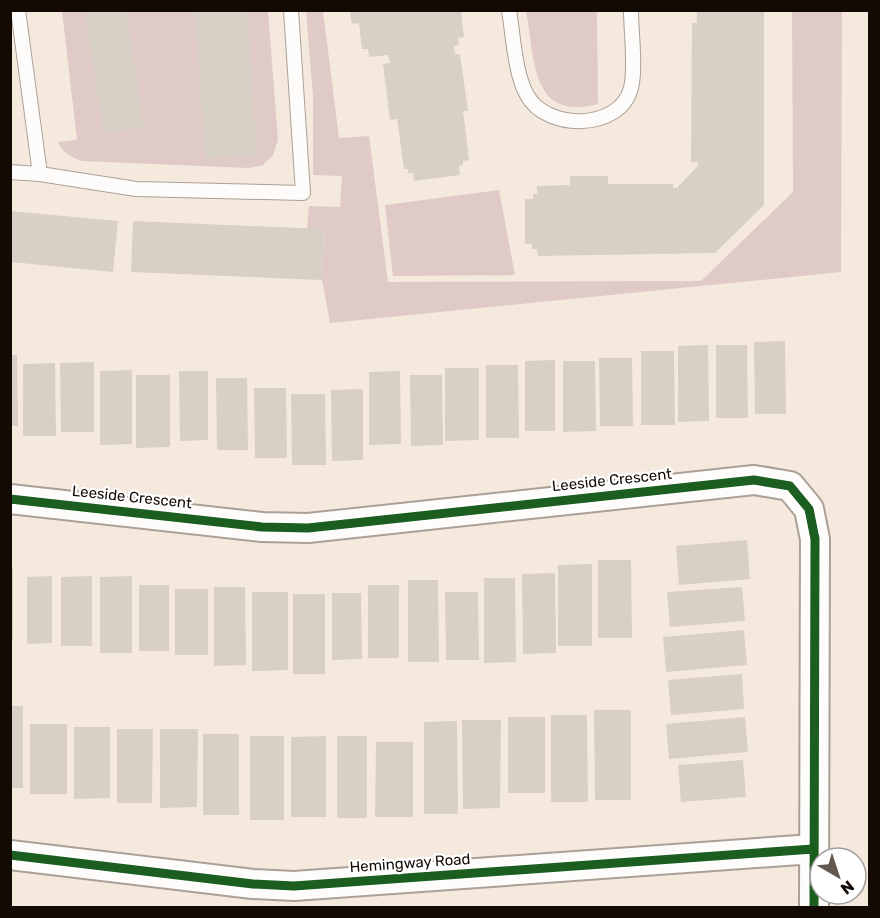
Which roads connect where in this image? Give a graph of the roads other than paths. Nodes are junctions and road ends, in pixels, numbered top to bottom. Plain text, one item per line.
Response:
1 (18, 10) edge
2 (291, 10) edge
3 (509, 10) edge
4 (631, 10) edge
5 (10, 172) edge
6 (40, 174) junction
7 (10, 499) edge
8 (813, 846) edge
9 (808, 849) edge
10 (10, 855) edge

1 - 6 lane
2 - 6 lane
3 - 4 lane
5 - 6 lane
7 - 8 street, Leeside Crescent
9 - 10 street, Hemingway Road

